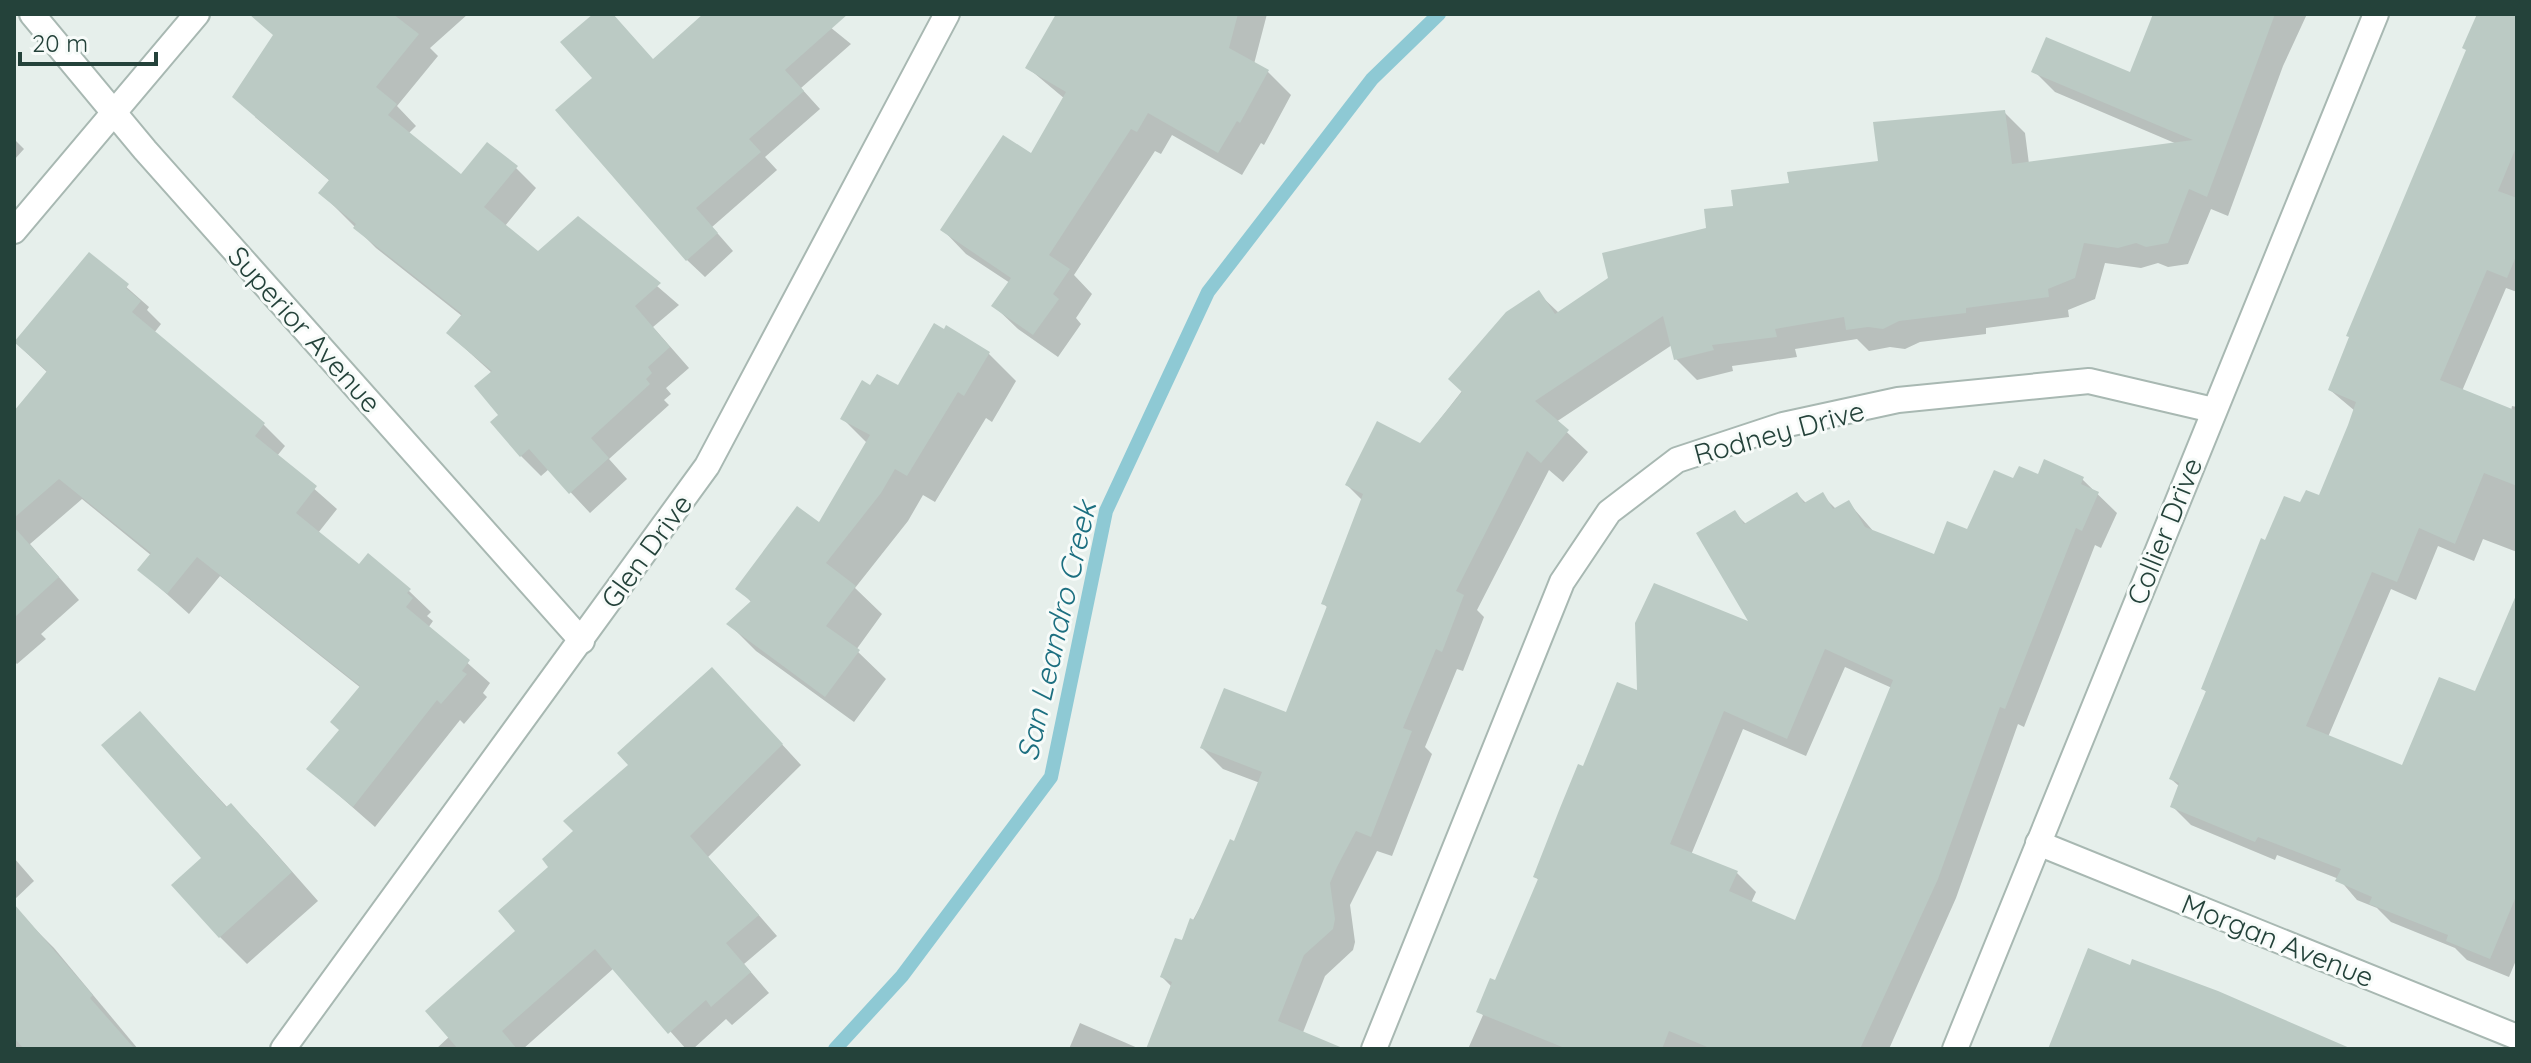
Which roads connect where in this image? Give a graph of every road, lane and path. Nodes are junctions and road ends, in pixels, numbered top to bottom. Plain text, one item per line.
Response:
1 (32, 14) edge
2 (197, 14) edge
3 (947, 14) edge
4 (2376, 14) edge
5 (114, 111) junction
6 (14, 231) edge
7 (2213, 410) junction
8 (582, 641) junction
9 (2038, 843) junction
10 (2517, 1037) edge
11 (283, 1049) edge
12 (1374, 1049) edge
13 (1955, 1049) edge

1 - 5 street, Superior Avenue
2 - 5 street
3 - 8 street, Glen Drive
4 - 7 street, Collier Drive
5 - 6 street
5 - 8 street, Superior Avenue
7 - 9 street, Collier Drive
7 - 12 street, Rodney Drive
8 - 11 street, Glen Drive
9 - 10 street, Morgan Avenue
9 - 13 street, Collier Drive

